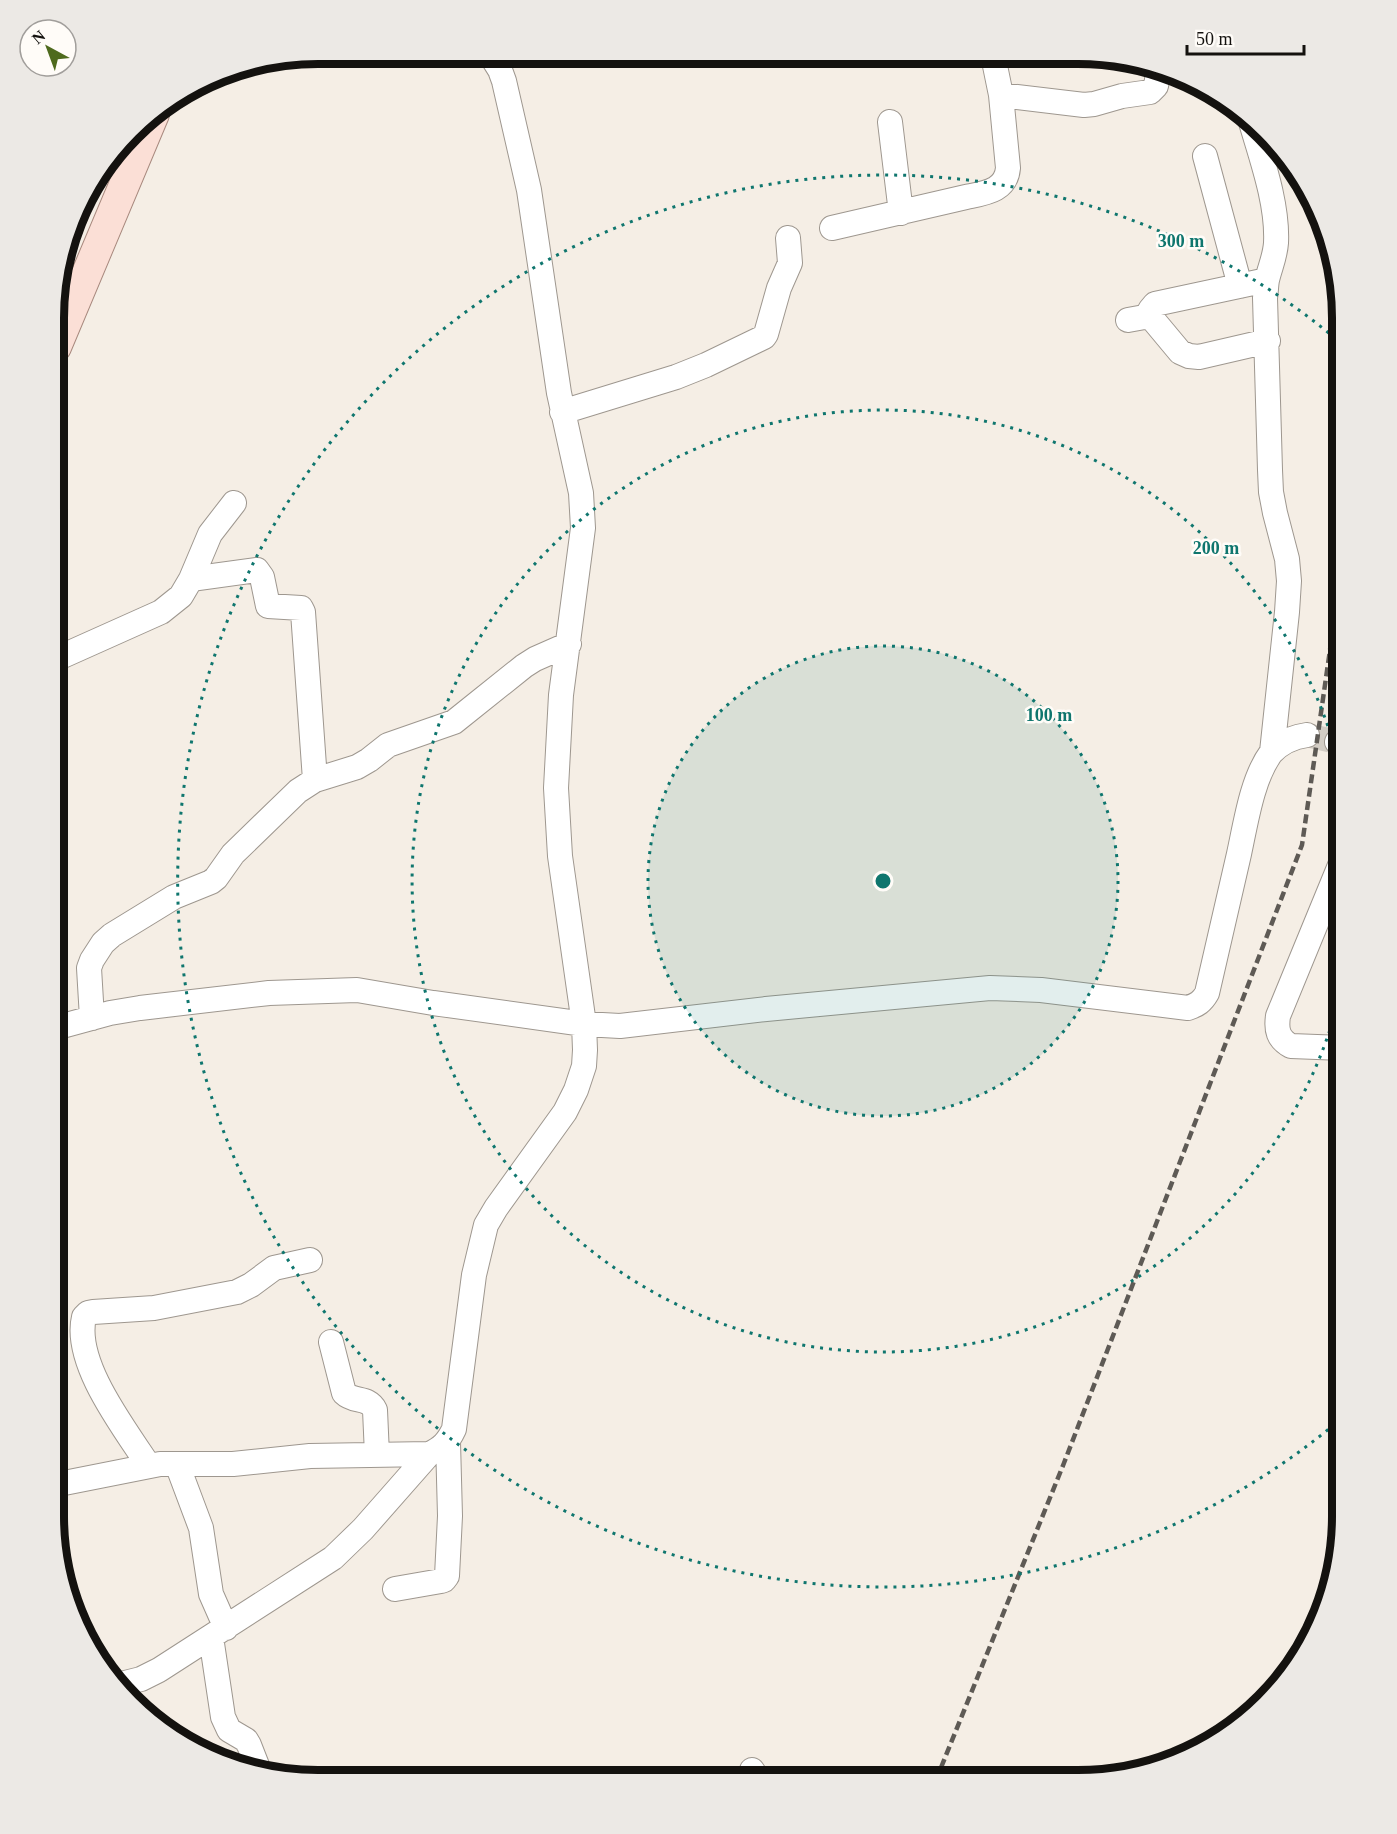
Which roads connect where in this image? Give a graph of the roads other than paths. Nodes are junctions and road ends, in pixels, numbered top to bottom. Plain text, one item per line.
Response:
1 (502, 64) edge
2 (995, 64) edge
3 (1157, 77) edge
4 (1001, 95) junction
5 (890, 122) dead end
6 (147, 131) edge
7 (1254, 135) edge
8 (1205, 156) dead end
9 (901, 213) junction
10 (832, 228) dead end
11 (788, 238) dead end
12 (1267, 280) junction
13 (1240, 286) junction
14 (64, 327) edge
15 (1268, 341) junction
16 (562, 412) junction
17 (234, 503) dead end
18 (191, 579) junction
19 (569, 644) junction
20 (64, 655) edge
21 (1307, 735) tunnel mouth
22 (1272, 752) junction
23 (315, 780) junction
24 (1332, 885) edge
25 (92, 1018) junction
26 (584, 1024) junction
27 (64, 1026) edge
28 (1332, 1048) edge
29 (310, 1260) dead end
30 (331, 1342) dead end
31 (439, 1448) junction
32 (377, 1455) junction
33 (177, 1464) junction
34 (149, 1466) junction
35 (64, 1483) edge
36 (395, 1588) dead end
37 (219, 1632) junction
38 (128, 1684) edge
39 (256, 1762) edge

1 - 16 street
2 - 4 street
3 - 4 street
4 - 9 street
5 - 9 street
6 - 14 main road
7 - 12 street
8 - 13 street
9 - 10 street
11 - 16 street
12 - 13 street
12 - 15 street
13 - 15 street
15 - 22 street
16 - 19 street
17 - 18 street
18 - 20 street
18 - 23 street
19 - 23 street
19 - 26 street
21 - 22 street
22 - 26 street
23 - 25 street
24 - 28 street
25 - 26 street
25 - 27 street
26 - 31 street
29 - 34 street
30 - 32 street
31 - 32 street
31 - 36 street
31 - 37 street
32 - 33 street
33 - 34 street
33 - 37 street
34 - 35 street
37 - 38 street
37 - 39 street

